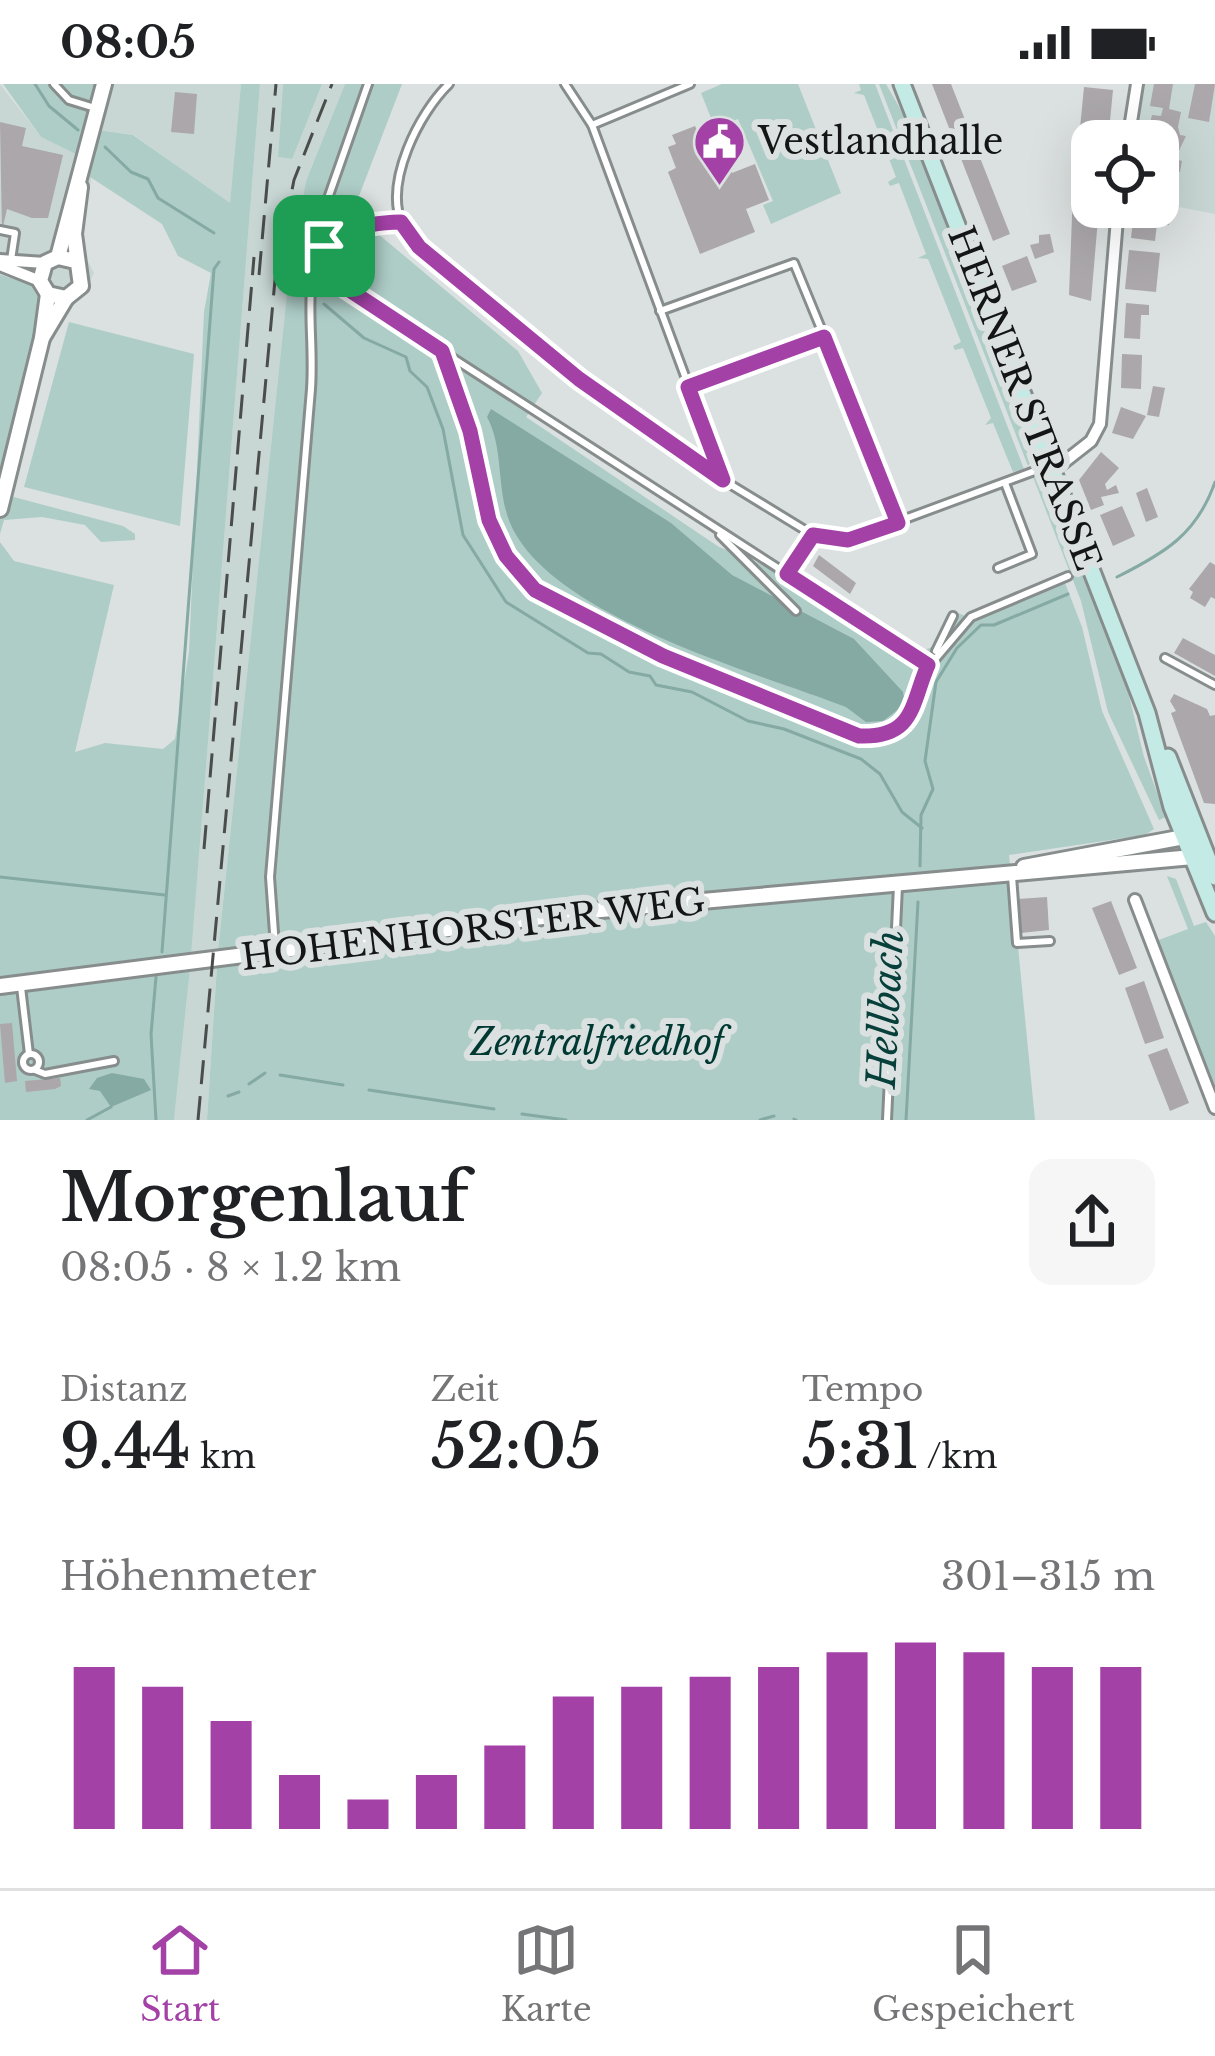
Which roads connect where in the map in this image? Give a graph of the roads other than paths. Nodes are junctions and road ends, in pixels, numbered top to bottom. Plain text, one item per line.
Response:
1 (54, 84) edge
2 (104, 84) edge
3 (368, 84) edge
4 (449, 84) edge
5 (565, 84) edge
6 (690, 84) edge
7 (902, 84) edge
8 (1136, 84) edge
9 (99, 108) junction
10 (1131, 120) edge
11 (592, 124) junction
12 (80, 187) junction
13 (401, 222) junction
14 (1116, 228) edge
15 (0, 230) edge
16 (324, 246) junction
17 (52, 260) junction
18 (75, 261) junction
19 (6, 264) edge
20 (316, 268) junction
21 (44, 287) junction
22 (66, 298) junction
23 (660, 311) junction
24 (824, 337) junction
25 (42, 338) junction
26 (442, 351) junction
27 (688, 387) junction
28 (1053, 468) junction
29 (723, 480) junction
30 (1006, 483) junction
31 (0, 508) edge
32 (898, 523) junction
33 (709, 524) junction
34 (813, 535) junction
35 (998, 568) dead end
36 (787, 574) junction
37 (1068, 576) dead end
38 (796, 610) dead end
39 (953, 616) dead end
40 (1166, 658) dead end
41 (930, 663) junction
42 (1215, 685) edge
43 (1199, 836) edge
44 (1205, 857) edge
45 (1012, 876) junction
46 (1215, 877) edge
47 (947, 882) junction
48 (898, 886) junction
49 (1135, 900) dead end
50 (1215, 913) edge
51 (1050, 941) dead end
52 (276, 951) junction
53 (20, 983) junction
54 (0, 986) edge
55 (114, 1060) dead end
56 (1215, 1108) edge
57 (887, 1120) edge

1 - 9 lane
2 - 9 street
3 - 16 lane
4 - 13 lane
5 - 11 lane
6 - 11 lane
7 - 28 main road, HERNER STRASSE
8 - 10 street
9 - 12 street
11 - 23 lane
12 - 17 street
12 - 18 street
13 - 16 lane
13 - 29 lane
14 - 28 street
15 - 19 lane
16 - 20 lane
17 - 18 street
17 - 19 street
17 - 21 street
18 - 22 street
19 - 21 street
20 - 26 lane
20 - 52 lane
21 - 22 street
21 - 25 street
22 - 25 street
23 - 24 lane
23 - 27 lane
24 - 27 lane
24 - 32 lane
25 - 31 street
26 - 33 lane
26 - 41 lane
27 - 29 lane
28 - 30 lane
28 - 43 main road, HERNER STRASSE
29 - 34 lane
30 - 32 lane
30 - 35 lane
32 - 34 lane
33 - 36 lane
33 - 38 lane
34 - 36 lane
36 - 41 lane
37 - 41 lane
39 - 41 lane
40 - 42 lane
43 - 44 main road, HERNER STRASSE
43 - 47 street, HOHENHORSTER WEG
44 - 45 street, HOHENHORSTER WEG
44 - 46 main road, HERNER STRASSE
44 - 50 main road, HERNER STRASSE
45 - 47 street, HOHENHORSTER WEG
45 - 51 lane
47 - 48 street, HOHENHORSTER WEG
48 - 52 street, HOHENHORSTER WEG
48 - 57 lane
49 - 56 street
52 - 53 street, HOHENHORSTER WEG
53 - 54 street, HOHENHORSTER WEG
53 - 55 lane

